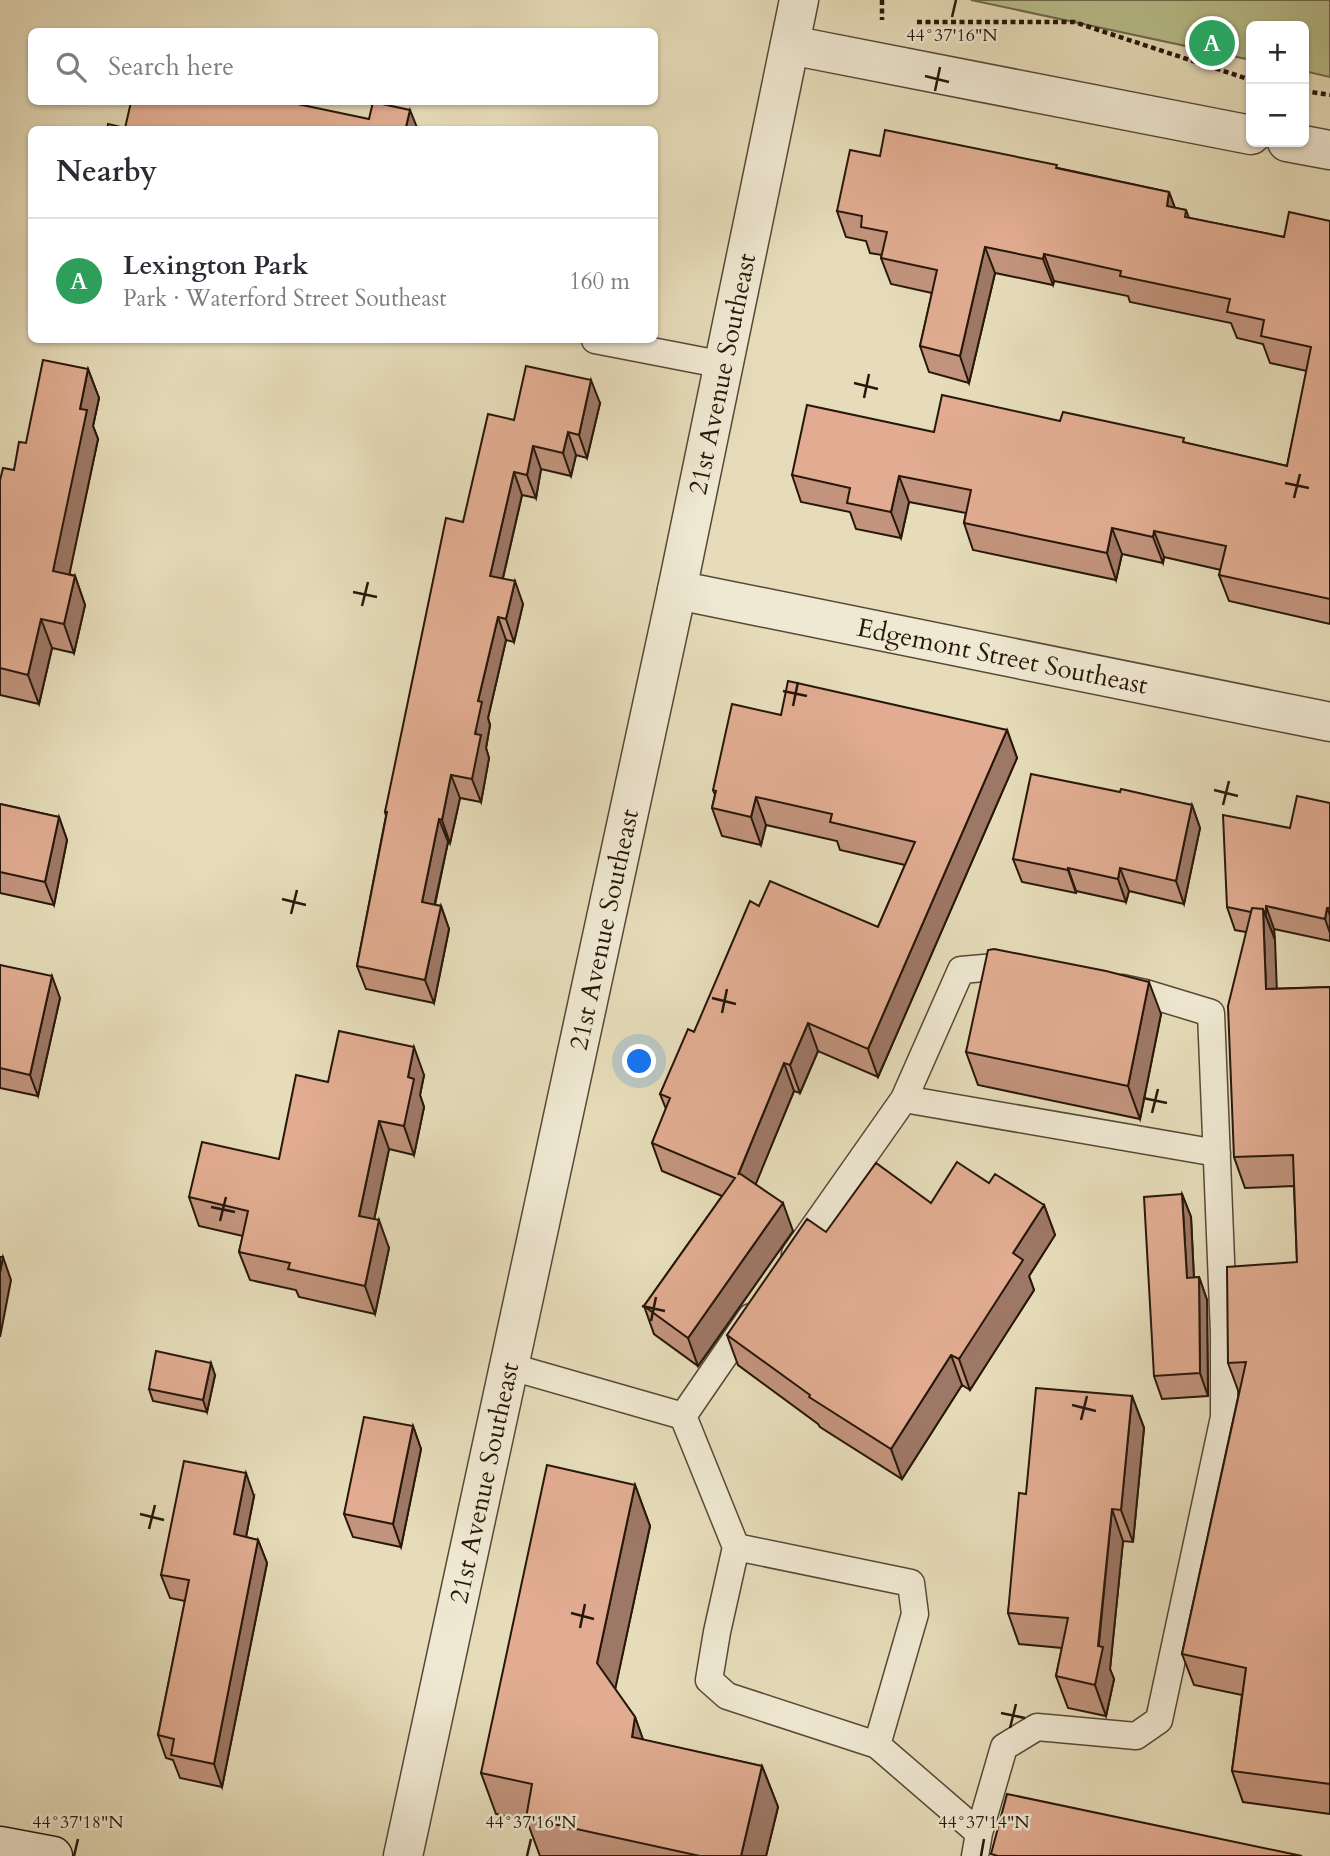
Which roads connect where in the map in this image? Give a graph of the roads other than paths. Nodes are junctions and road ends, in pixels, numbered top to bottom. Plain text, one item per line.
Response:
1 (799, 0) edge
2 (790, 44) junction
3 (1246, 134) edge
4 (1309, 146) edge
5 (1330, 150) edge
6 (610, 343) edge
7 (724, 365) junction
8 (677, 590) junction
9 (1330, 722) edge
10 (1045, 973) edge
11 (1095, 983) edge
12 (904, 1099) junction
13 (1217, 1153) junction
14 (785, 1269) edge
15 (761, 1303) edge
16 (508, 1366) junction
17 (682, 1416) junction
18 (736, 1547) junction
19 (877, 1745) junction
20 (977, 1844) edge
21 (0, 1846) edge
22 (53, 1856) edge
23 (403, 1856) edge

1 - 2 street, 21st Avenue Southeast
2 - 3 street
2 - 7 street, 21st Avenue Southeast
4 - 5 street
6 - 7 lane
7 - 8 street, 21st Avenue Southeast
8 - 9 street, Edgemont Street Southeast
8 - 16 street, 21st Avenue Southeast
10 - 12 lane
11 - 13 lane
12 - 13 lane
12 - 14 lane
13 - 20 lane
15 - 17 lane
16 - 17 lane
16 - 23 street, 21st Avenue Southeast
17 - 18 lane
18 - 19 lane
18 - 19 lane
19 - 20 lane
21 - 22 street

